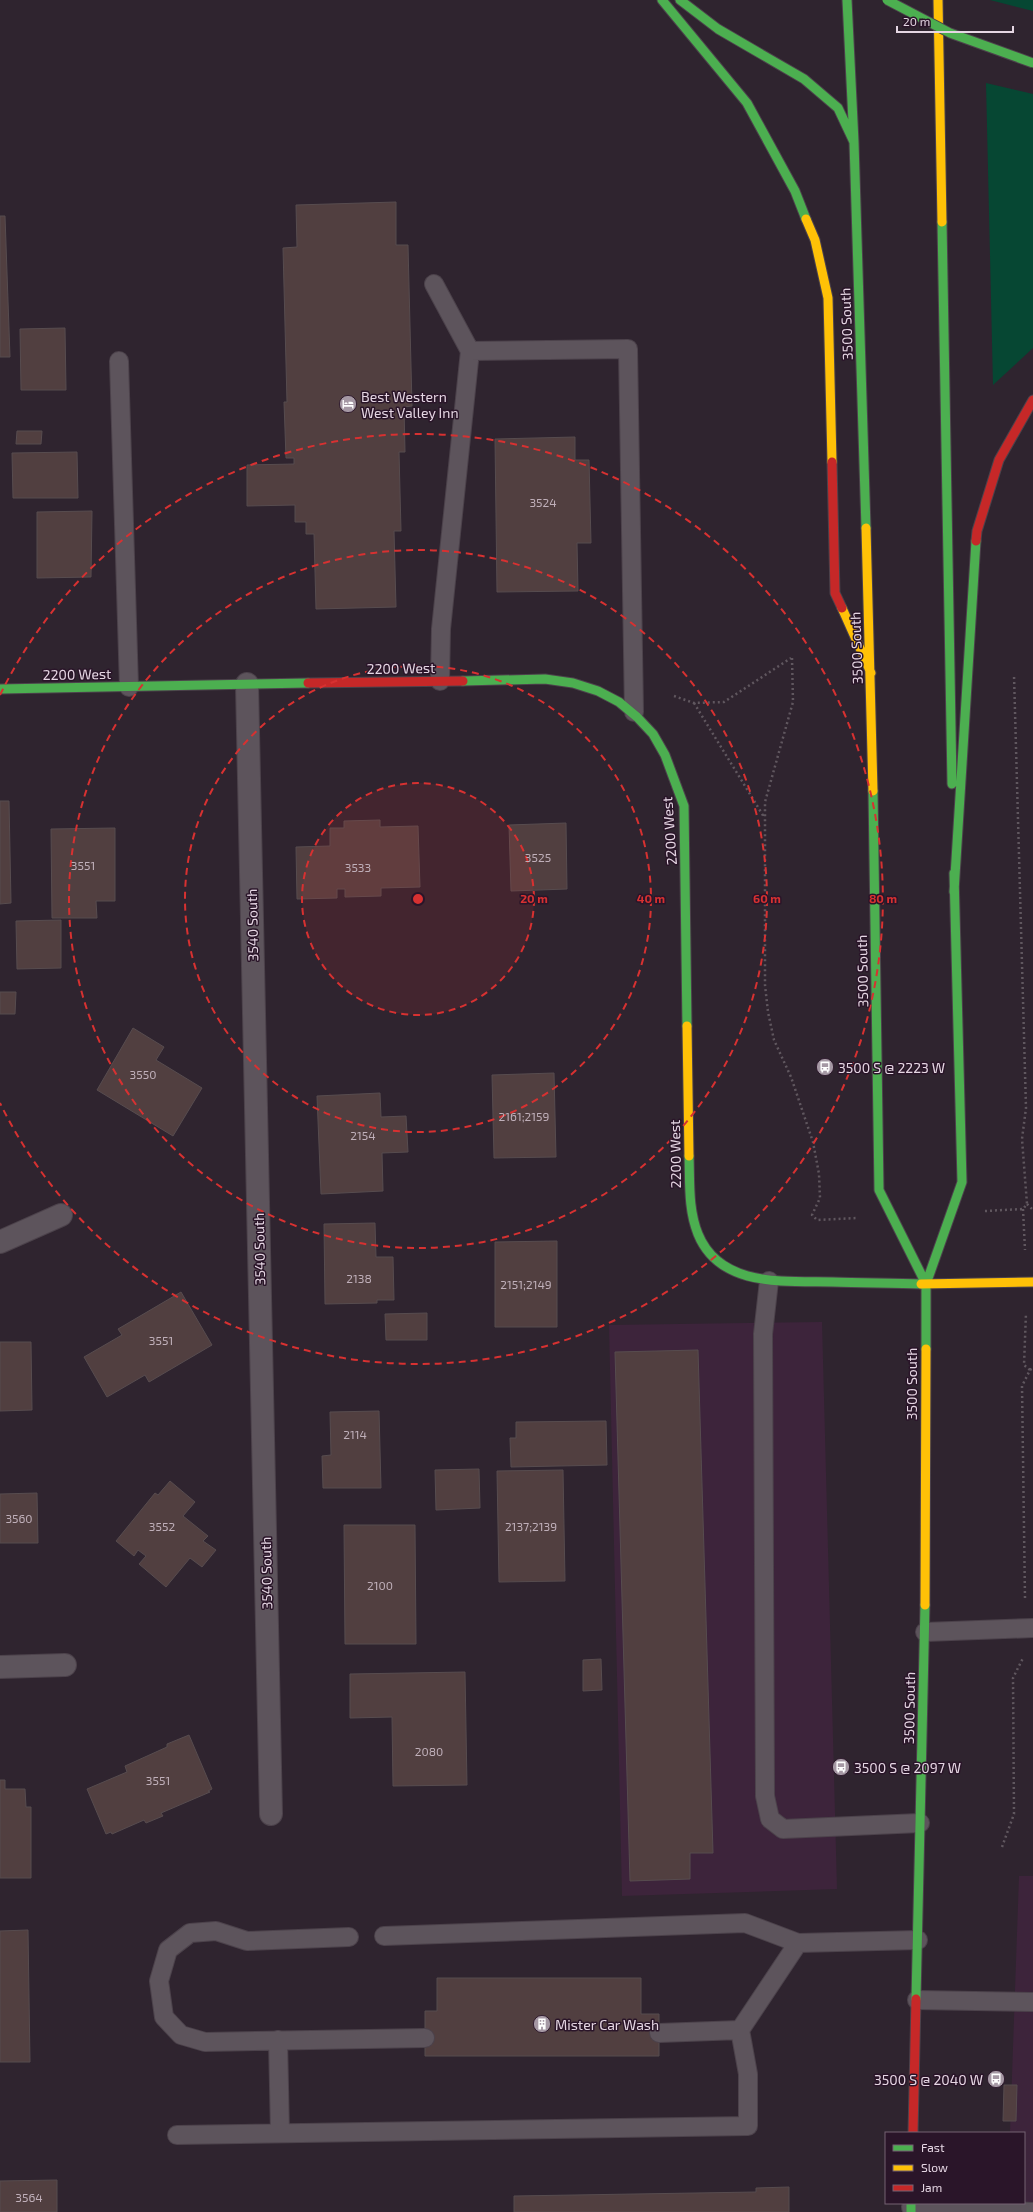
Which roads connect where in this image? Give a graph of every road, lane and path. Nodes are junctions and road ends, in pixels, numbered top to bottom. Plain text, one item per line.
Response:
1 (662, 0) edge
2 (680, 0) edge
3 (847, 0) edge
4 (887, 0) edge
5 (938, 0) edge
6 (1033, 63) edge
7 (854, 142) junction
8 (434, 284) dead end
9 (470, 351) junction
10 (119, 361) dead end
11 (1033, 400) edge
12 (871, 674) junction
13 (1014, 675) dead end
14 (440, 681) junction
15 (247, 684) junction
16 (129, 687) junction
17 (0, 689) edge
18 (674, 696) dead end
19 (694, 703) junction
20 (634, 712) junction
21 (765, 818) junction
22 (954, 892) junction
23 (1028, 1204) junction
24 (1023, 1209) dead end
25 (1033, 1210) edge
26 (61, 1215) dead end
27 (817, 1220) dead end
28 (0, 1242) edge
29 (768, 1281) junction
30 (1033, 1282) edge
31 (926, 1284) junction
32 (1024, 1365) dead end
33 (1033, 1368) edge
34 (1030, 1370) junction
35 (1025, 1604) dead end
36 (1033, 1628) edge
37 (924, 1632) junction
38 (1026, 1651) dead end
39 (65, 1665) dead end
40 (0, 1667) edge
41 (271, 1814) dead end
42 (920, 1823) junction
43 (1002, 1847) dead end
44 (384, 1936) dead end
45 (349, 1937) dead end
46 (918, 1940) junction
47 (798, 1943) junction
48 (917, 2000) junction
49 (1033, 2002) edge
50 (740, 2030) junction
51 (659, 2033) dead end
52 (425, 2038) dead end
53 (278, 2040) junction
54 (913, 2132) edge
55 (280, 2133) junction
56 (178, 2135) dead end
57 (911, 2207) edge
58 (1033, 2212) edge

1 - 12 main road
2 - 7 main road
3 - 7 main road, 3500 South
4 - 6 main road, bridge
5 - 22 main road, 3500 South
7 - 12 main road, 3500 South
8 - 9 lane
9 - 14 lane
9 - 20 lane
10 - 16 lane
11 - 22 main road
12 - 31 main road, 3500 South
13 - 23 path
14 - 15 main road, 2200 West
14 - 20 main road, 2200 West
15 - 16 main road, 2200 West
15 - 41 street, 3540 South
16 - 17 main road, 2200 West
18 - 19 path
19 - 21 path
19 - 21 path
20 - 29 main road, 2200 West
21 - 27 path
22 - 31 main road, 3500 South
23 - 24 path
23 - 25 path
26 - 28 street
29 - 31 main road, 2200 West
29 - 42 lane
30 - 31 main road, 2200 West
31 - 37 main road, 3500 South
32 - 34 path
33 - 34 path
34 - 35 path
36 - 37 lane
37 - 42 main road, 3500 South
38 - 43 path
39 - 40 street
42 - 46 main road, 3500 South
44 - 47 lane
45 - 53 lane
46 - 47 lane
46 - 48 main road, 3500 South
47 - 50 lane
48 - 49 lane
48 - 54 main road, 3500 South
50 - 51 lane
50 - 55 lane
52 - 53 lane
53 - 55 lane
55 - 56 lane
57 - 58 lane

